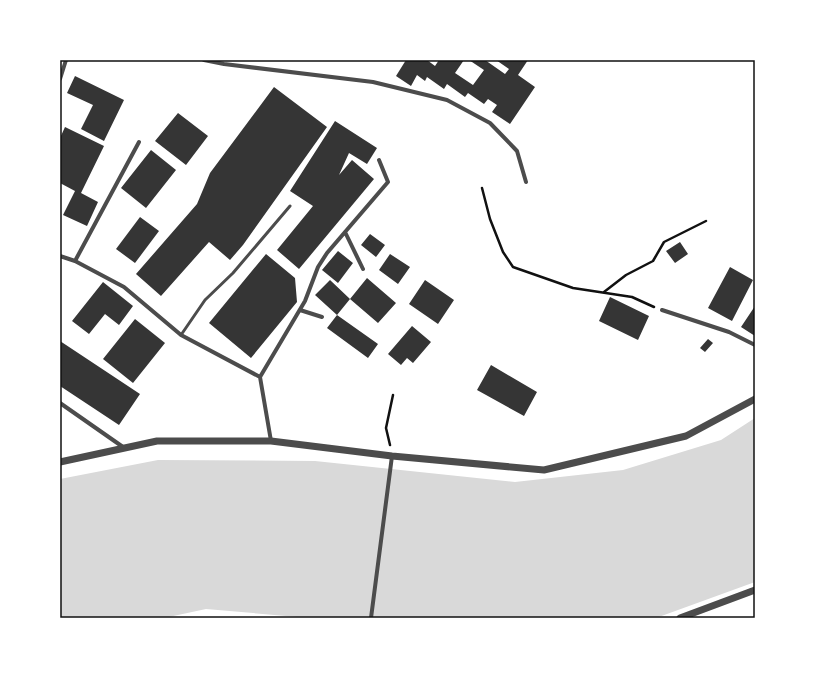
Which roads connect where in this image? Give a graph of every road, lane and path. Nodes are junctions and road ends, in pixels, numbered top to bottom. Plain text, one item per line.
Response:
1 (66, 60) edge
2 (204, 60) edge
3 (212, 61) edge
4 (60, 78) edge
5 (139, 142) dead end
6 (380, 160) dead end
7 (526, 182) dead end
8 (482, 188) dead end
9 (290, 206) dead end
10 (706, 221) dead end
11 (345, 232) junction
12 (60, 256) edge
13 (75, 261) junction
14 (363, 269) dead end
15 (603, 292) junction
16 (300, 310) junction
17 (662, 310) joint
18 (322, 317) dead end
19 (181, 335) junction
20 (755, 344) edge
21 (260, 377) junction
22 (393, 395) dead end
23 (755, 399) edge
24 (60, 403) edge
25 (271, 441) junction
26 (125, 449) junction
27 (392, 456) junction
28 (60, 462) edge
29 (755, 590) edge
30 (370, 618) edge
31 (680, 618) edge

1 - 4 street
2 - 3 street
3 - 7 street
5 - 13 street
6 - 11 street
8 - 15 path
9 - 19 lane
10 - 15 path
11 - 14 street
11 - 16 street
12 - 13 street
13 - 19 street
15 - 17 path
16 - 18 street
16 - 21 street
17 - 20 street
19 - 21 street
21 - 25 street
22 - 27 path
23 - 27 street
24 - 26 street
25 - 26 street
25 - 27 street
26 - 28 street
27 - 30 street
29 - 31 street

